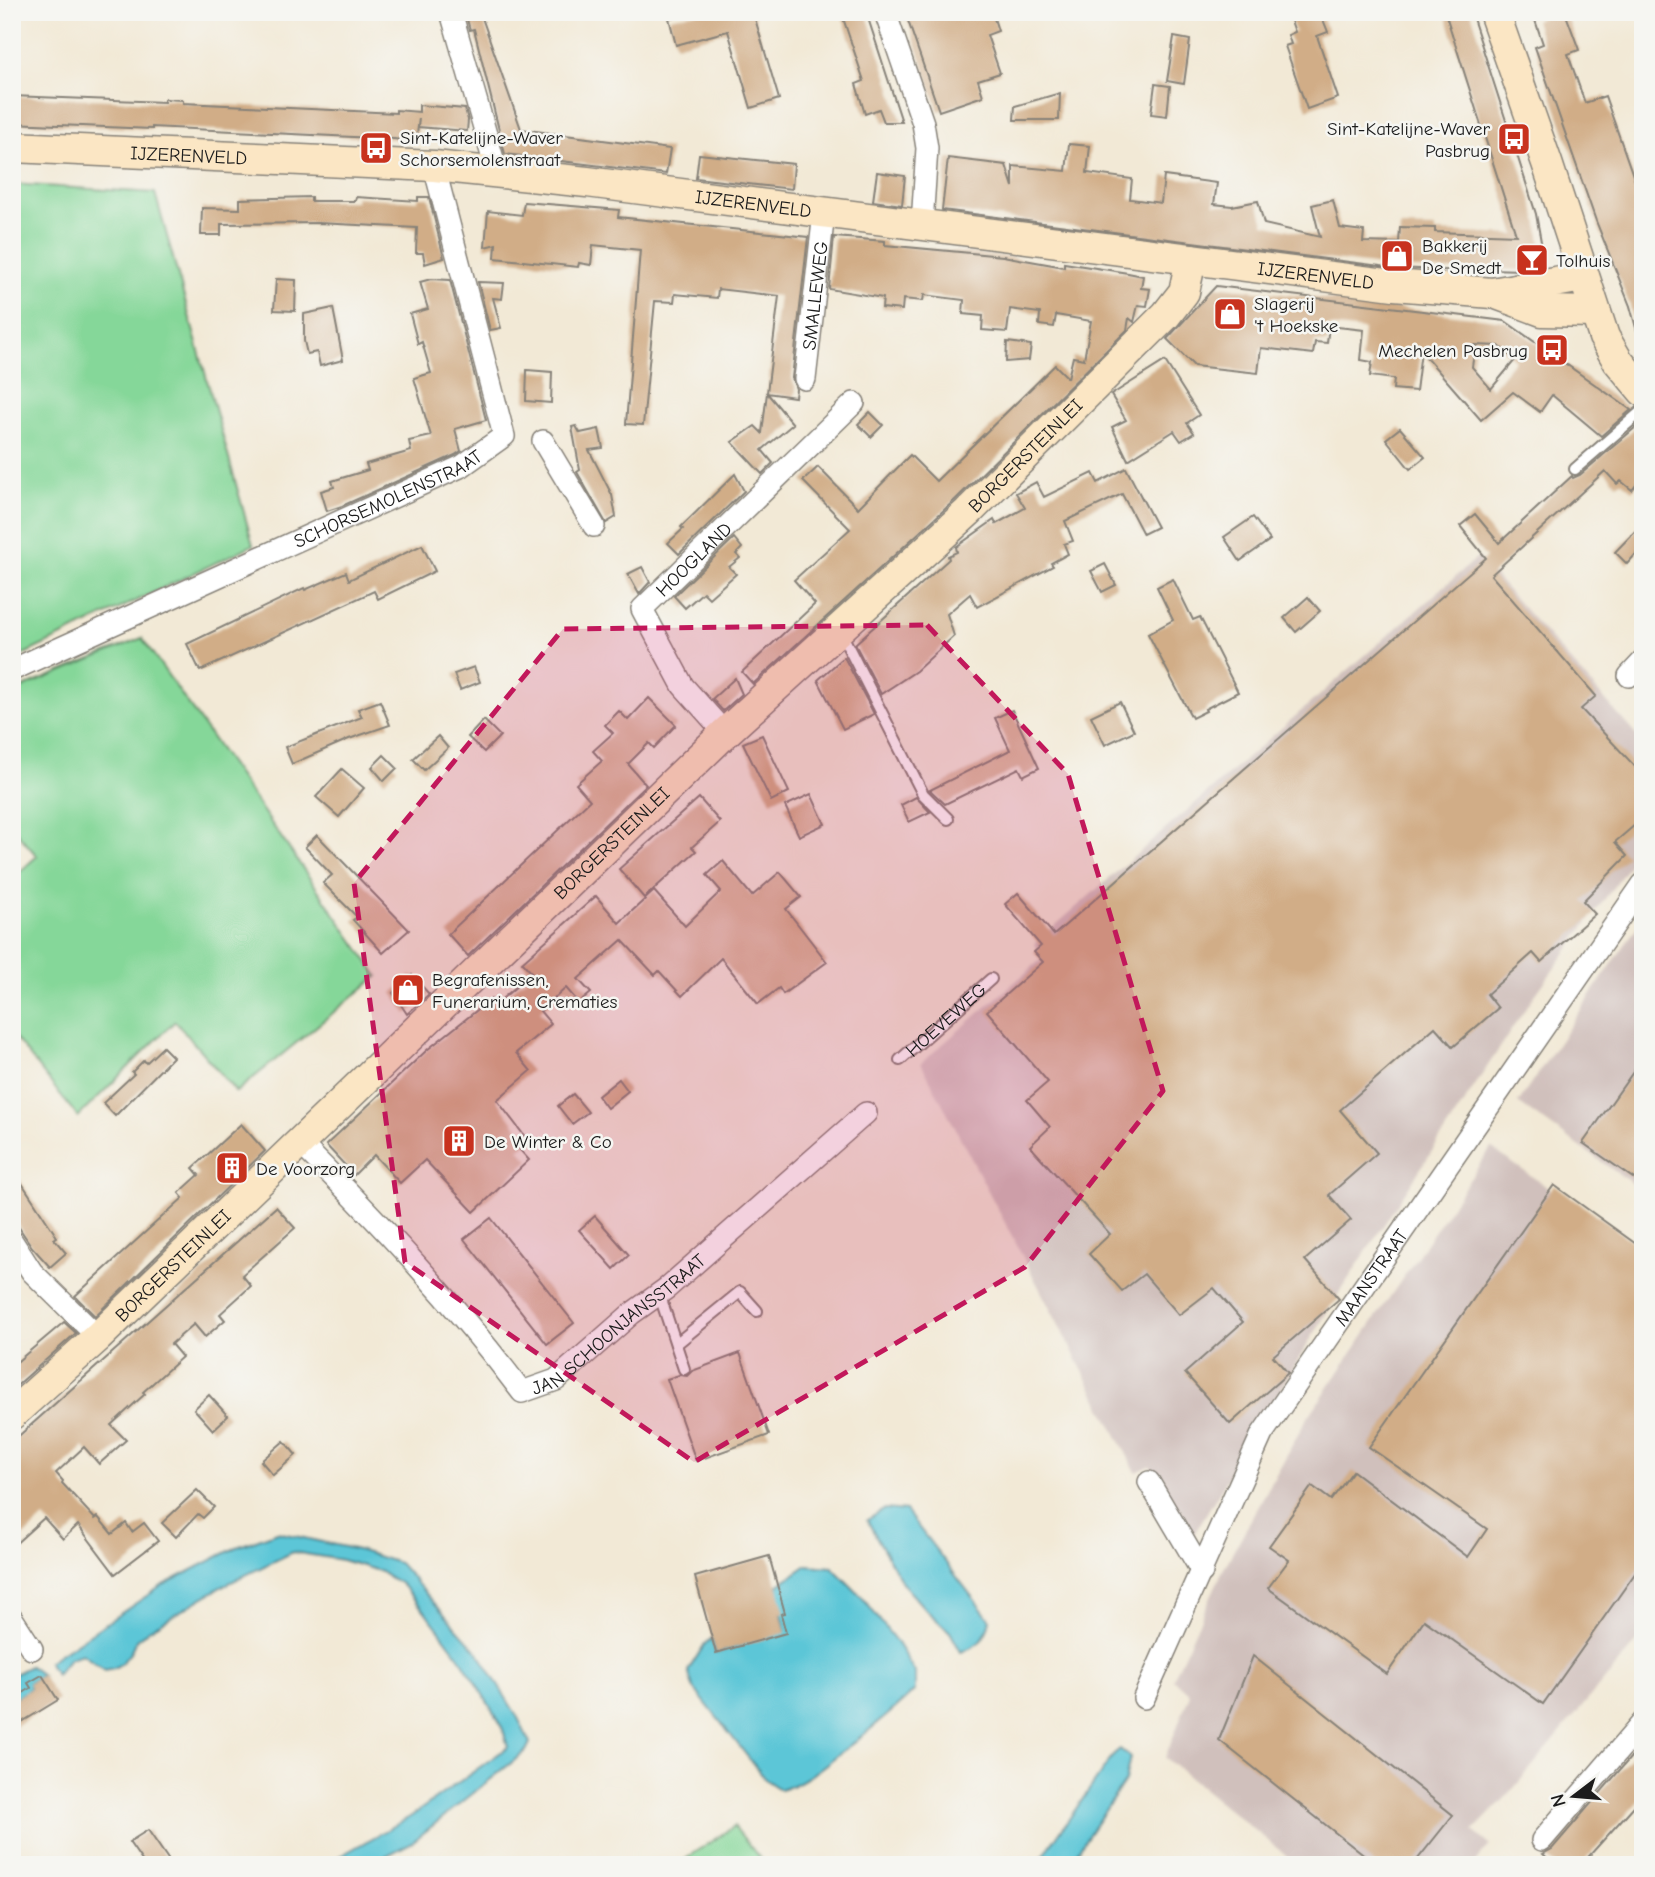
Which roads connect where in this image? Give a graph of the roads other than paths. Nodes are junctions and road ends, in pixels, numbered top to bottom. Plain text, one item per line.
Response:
1 (450, 12) edge
2 (885, 12) edge
3 (1494, 12) edge
4 (12, 147) edge
5 (434, 166) junction
6 (497, 173) junction
7 (824, 213) junction
8 (922, 225) junction
9 (1191, 259) junction
10 (1583, 277) junction
11 (1492, 293) junction
12 (1595, 312) junction
13 (804, 379) dead end
14 (1643, 390) edge
15 (855, 403) dead end
16 (1643, 410) edge
17 (543, 440) dead end
18 (1575, 469) dead end
19 (594, 526) dead end
20 (840, 631) junction
21 (12, 670) edge
22 (725, 733) junction
23 (948, 819) dead end
24 (1643, 884) edge
25 (991, 979) dead end
26 (900, 1060) dead end
27 (866, 1113) dead end
28 (300, 1143) junction
29 (12, 1241) edge
30 (659, 1293) junction
31 (757, 1311) dead end
32 (98, 1337) junction
33 (676, 1344) junction
34 (684, 1369) dead end
35 (12, 1414) edge
36 (1149, 1482) dead end
37 (1202, 1572) junction
38 (12, 1618) edge
39 (32, 1649) dead end
40 (1144, 1698) dead end
41 (1643, 1722) edge
42 (1542, 1840) dead end

1 - 6 street
2 - 8 street
3 - 10 street
4 - 5 street, IJZERENVELD
5 - 6 street, IJZERENVELD
5 - 21 street, SCHORSEMOLENSTRAAT
6 - 7 street, IJZERENVELD
7 - 8 street, IJZERENVELD
7 - 13 street, SMALLEWEG
8 - 9 street, IJZERENVELD
9 - 11 street, IJZERENVELD
9 - 20 street, BORGERSTEINLEI
10 - 11 street, IJZERENVELD
10 - 12 street
11 - 12 street, IJZERENVELD
12 - 14 street
15 - 22 street, HOOGLAND
16 - 18 lane
17 - 19 street
20 - 22 street, BORGERSTEINLEI
20 - 23 lane
22 - 28 street, BORGERSTEINLEI
24 - 37 street, MAANSTRAAT
25 - 26 lane, HOEVEWEG
27 - 30 street, JAN SCHOONJANSSTRAAT
28 - 30 street, JAN SCHOONJANSSTRAAT
28 - 32 street, BORGERSTEINLEI
29 - 32 street
30 - 33 lane
31 - 33 lane
32 - 35 street, BORGERSTEINLEI
33 - 34 lane
36 - 37 street
37 - 40 street, MAANSTRAAT
38 - 39 street
41 - 42 street

